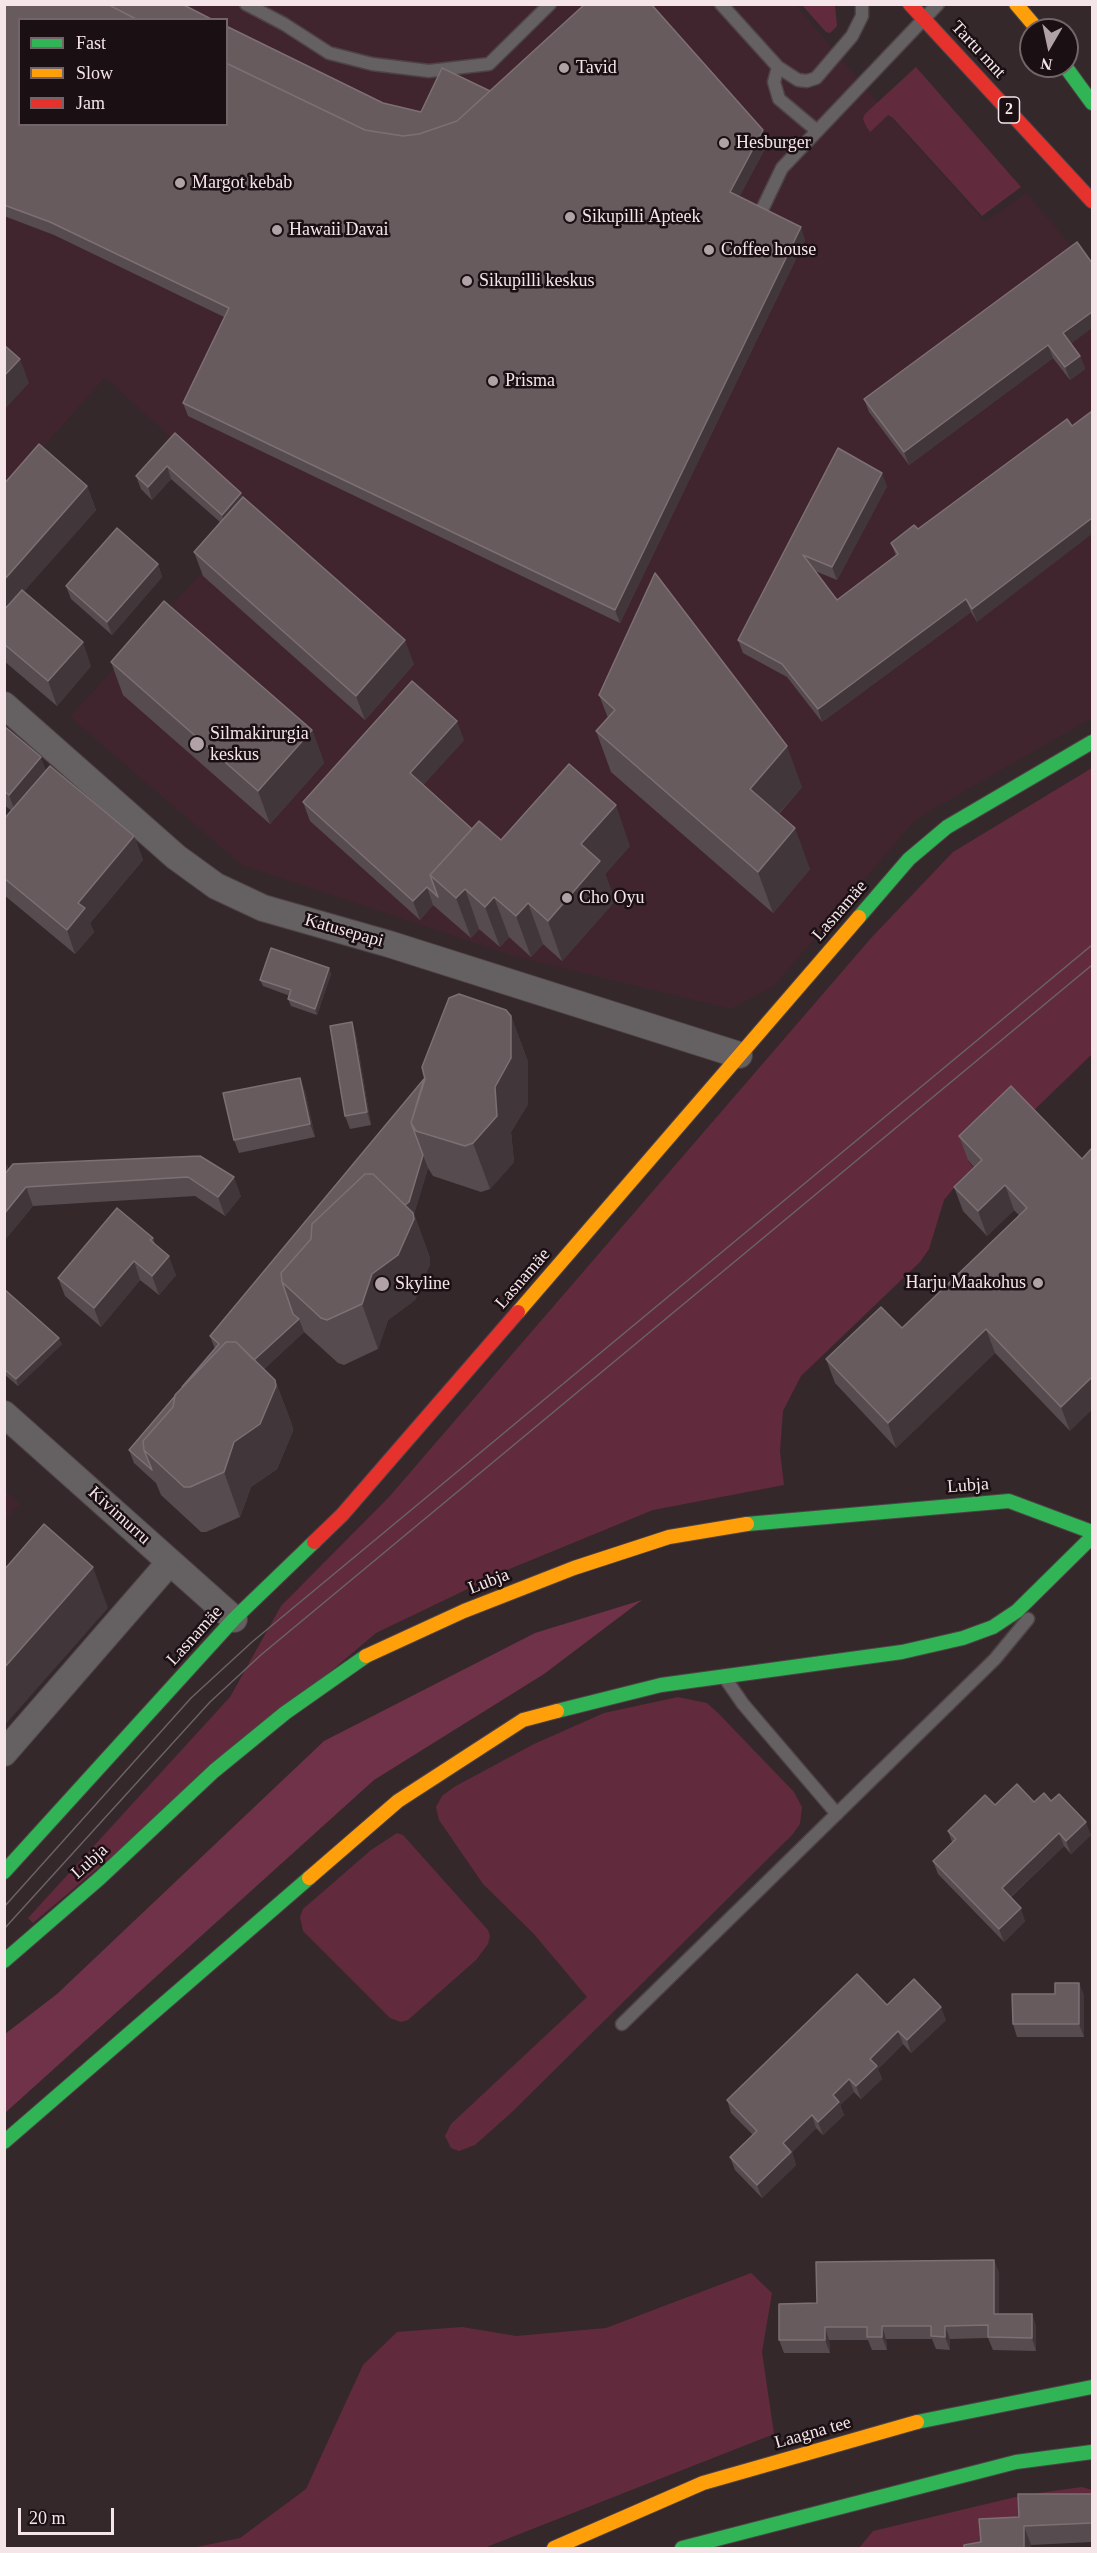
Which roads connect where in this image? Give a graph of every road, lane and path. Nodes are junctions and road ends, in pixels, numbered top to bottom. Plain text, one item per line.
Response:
1 (246, 4) edge
2 (550, 4) edge
3 (721, 4) edge
4 (862, 4) edge
5 (910, 4) edge
6 (938, 4) edge
7 (1016, 4) edge
8 (1028, 18) edge
9 (924, 20) junction
10 (778, 67) junction
11 (1087, 87) edge
12 (1092, 103) edge
13 (816, 130) junction
14 (1092, 201) edge
15 (759, 216) edge
16 (4, 705) edge
17 (1092, 742) edge
18 (739, 1055) junction
19 (4, 1414) edge
20 (1092, 1532) edge
21 (1092, 1538) edge
22 (170, 1562) junction
23 (234, 1619) junction
24 (724, 1676) junction
25 (4, 1752) edge
26 (837, 1814) junction
27 (4, 1872) edge
28 (4, 1961) edge
29 (622, 2024) dead end
30 (4, 2142) edge
31 (1092, 2387) edge
32 (1092, 2452) edge
33 (554, 2548) edge
34 (682, 2548) edge

1 - 2 lane
3 - 10 lane
4 - 10 lane
5 - 9 street, Tartu mnt / 2
6 - 9 lane
7 - 8 street
9 - 13 lane
9 - 14 street, Tartu mnt / 2
10 - 13 lane
11 - 12 street
13 - 15 lane
16 - 18 street, Katusepapi
17 - 18 street, Lasnamäe
18 - 23 street, Lasnamäe
19 - 22 street, Kivimurru
20 - 28 street, Lubja
21 - 24 street
21 - 26 lane
22 - 23 street, Kivimurru
22 - 25 street
23 - 27 street, Lasnamäe
24 - 26 lane
24 - 30 street
26 - 29 lane
31 - 33 street, Laagna tee
32 - 34 street

